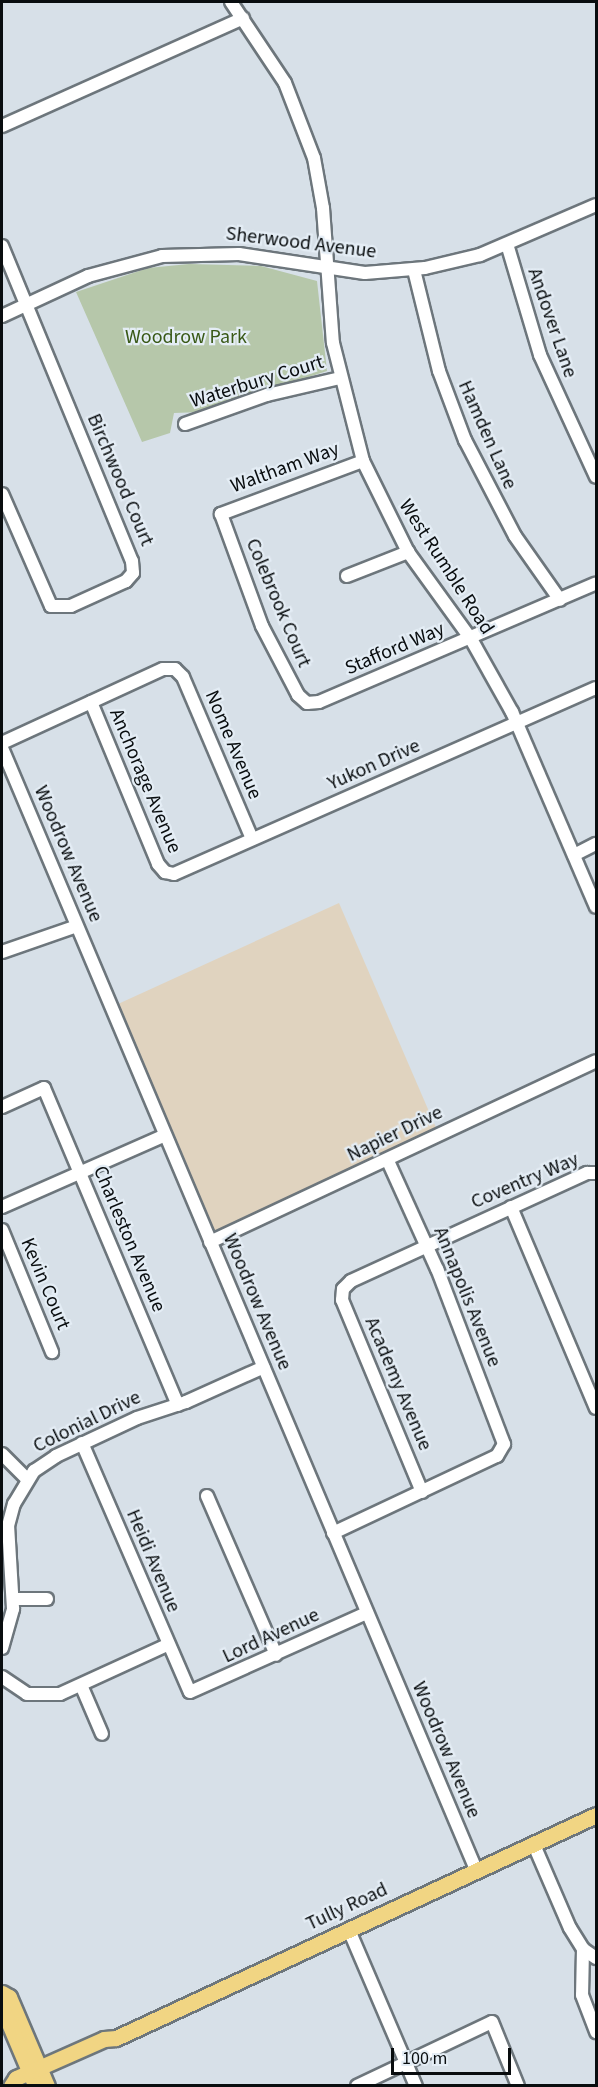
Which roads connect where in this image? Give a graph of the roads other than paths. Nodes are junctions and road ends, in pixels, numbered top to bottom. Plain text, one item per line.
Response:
1 (231, 2) edge
2 (243, 18) junction
3 (2, 126) edge
4 (596, 206) edge
5 (507, 244) junction
6 (2, 246) edge
7 (325, 269) junction
8 (414, 270) junction
9 (26, 304) junction
10 (2, 316) edge
11 (340, 378) junction
12 (185, 424) dead end
13 (363, 460) junction
14 (597, 477) edge
15 (2, 494) edge
16 (220, 514) joint
17 (408, 552) junction
18 (347, 576) dead end
19 (597, 583) edge
20 (560, 600) junction
21 (471, 639) junction
22 (597, 688) edge
23 (91, 702) junction
24 (307, 703) joint
25 (518, 723) junction
26 (2, 745) edge
27 (252, 839) junction
28 (597, 844) edge
29 (574, 855) junction
30 (167, 873) joint
31 (597, 907) edge
32 (77, 926) junction
33 (2, 952) edge
34 (597, 1061) edge
35 (2, 1107) edge
36 (165, 1135) junction
37 (388, 1161) junction
38 (79, 1172) junction
39 (596, 1173) edge
40 (2, 1207) edge
41 (511, 1207) junction
42 (2, 1230) edge
43 (210, 1242) junction
44 (427, 1246) junction
45 (343, 1291) joint
46 (52, 1352) dead end
47 (264, 1366) junction
48 (178, 1405) junction
49 (597, 1408) edge
50 (82, 1443) junction
51 (2, 1454) edge
52 (27, 1479) junction
53 (422, 1491) junction
54 (207, 1496) dead end
55 (333, 1533) junction
56 (13, 1599) junction
57 (47, 1599) dead end
58 (367, 1613) junction
59 (168, 1645) junction
60 (2, 1648) edge
61 (276, 1655) junction
62 (2, 1677) edge
63 (81, 1685) junction
64 (190, 1692) joint
65 (102, 1734) dead end
66 (597, 1815) edge
67 (534, 1845) junction
68 (477, 1872) junction
69 (349, 1930) junction
70 (583, 1949) junction
71 (597, 1958) edge
72 (2, 1993) edge
73 (2, 2007) edge
74 (597, 2032) edge
75 (407, 2063) junction
76 (30, 2081) edge
77 (357, 2085) edge
78 (416, 2085) edge
79 (518, 2085) edge

1 - 2 street, West Rumble Road
2 - 3 street
2 - 7 street, West Rumble Road
4 - 5 street, Sherwood Avenue
5 - 8 street, Sherwood Avenue
5 - 14 street, Andover Lane
6 - 9 street
7 - 8 street, Sherwood Avenue
7 - 9 street, Sherwood Avenue
7 - 11 street, West Rumble Road
8 - 20 street, Hamden Lane
9 - 10 street, Sherwood Avenue
9 - 15 street, Birchwood Court
11 - 12 street, Waterbury Court
11 - 13 street, West Rumble Road
13 - 16 street, Waltham Way
13 - 17 street, West Rumble Road
16 - 24 street, Colebrook Court
17 - 18 street
17 - 21 street, West Rumble Road
19 - 20 street, Stafford Way
20 - 21 street, Stafford Way
21 - 24 street, Stafford Way
21 - 25 street, West Rumble Road
22 - 25 street, Yukon Drive
23 - 26 street
23 - 27 street, Nome Avenue
23 - 30 street, Anchorage Avenue
25 - 27 street, Yukon Drive
25 - 29 street, West Rumble Road
26 - 32 street, Woodrow Avenue
27 - 30 street, Yukon Drive
28 - 29 street
29 - 31 street, West Rumble Road
32 - 33 street
32 - 36 street, Woodrow Avenue
34 - 37 street, Napier Drive
35 - 38 street, Charleston Avenue
36 - 38 street
36 - 43 street, Woodrow Avenue
37 - 43 street, Napier Drive
37 - 44 street, Annapolis Avenue
38 - 40 street
38 - 48 street, Charleston Avenue
39 - 41 street, Coventry Way
41 - 44 street, Coventry Way
41 - 49 street
42 - 46 street, Kevin Court
43 - 47 street, Woodrow Avenue
44 - 45 street, Coventry Way
44 - 53 street, Annapolis Avenue
45 - 53 street, Academy Avenue
47 - 48 street, Colonial Drive
47 - 55 street, Woodrow Avenue
48 - 50 street, Colonial Drive
50 - 52 street, Colonial Drive
50 - 59 street, Heidi Avenue
51 - 52 street
52 - 56 street, Colonial Drive
53 - 55 street
54 - 61 street
55 - 58 street, Woodrow Avenue
56 - 57 street
56 - 60 street, Colonial Drive
58 - 61 street, Lord Avenue
58 - 68 street, Woodrow Avenue
59 - 63 street
59 - 64 street, Heidi Avenue
61 - 64 street, Lord Avenue
62 - 63 street
63 - 65 street
66 - 67 main road, Tully Road
67 - 68 main road, Tully Road
67 - 70 street
68 - 69 main road, Tully Road
69 - 75 street
69 - 76 main road, Tully Road
70 - 71 street
70 - 74 street
72 - 76 main road
73 - 76 main road
75 - 77 street
75 - 78 street
75 - 79 street

